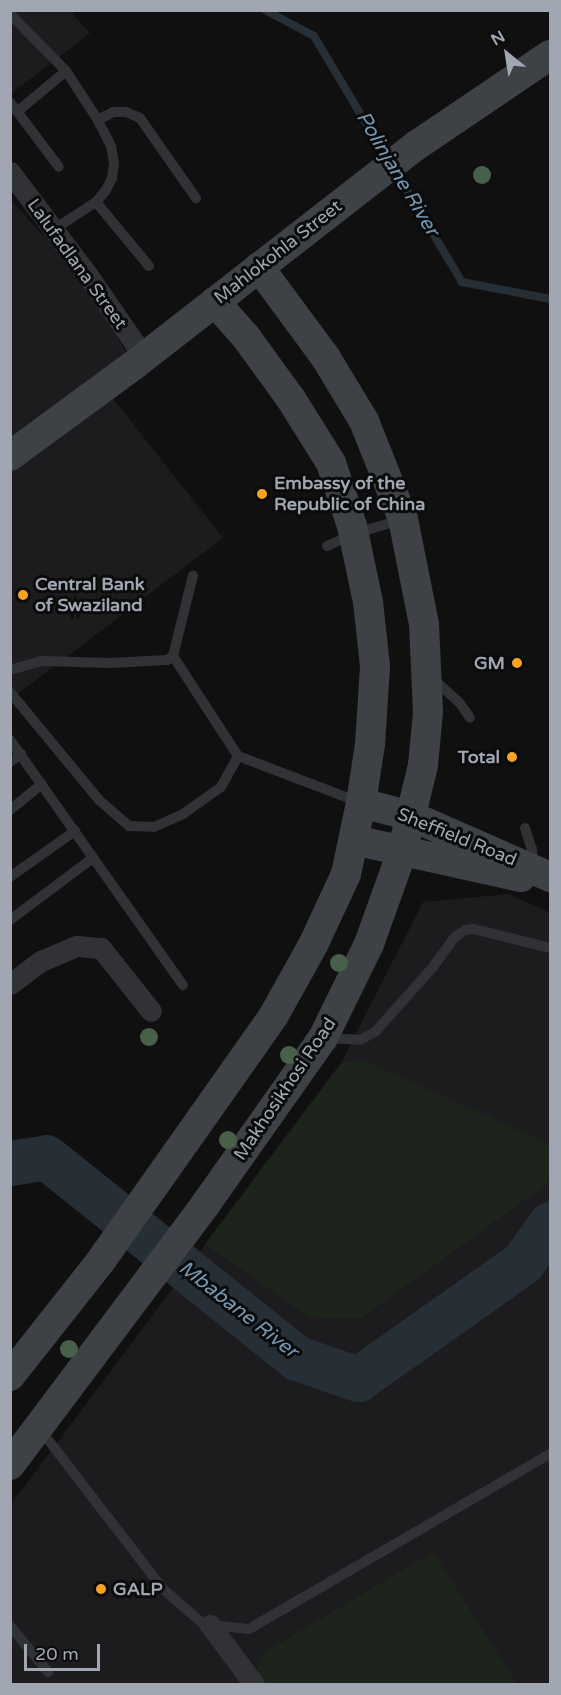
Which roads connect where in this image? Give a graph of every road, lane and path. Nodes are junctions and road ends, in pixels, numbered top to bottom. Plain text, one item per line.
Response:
1 (10, 14) edge
2 (550, 55) edge
3 (66, 71) junction
4 (14, 106) edge
5 (98, 120) junction
6 (59, 167) dead end
7 (10, 172) edge
8 (196, 198) dead end
9 (96, 202) junction
10 (53, 230) junction
11 (149, 266) dead end
12 (258, 267) junction
13 (214, 302) junction
14 (144, 357) junction
15 (10, 456) edge
16 (403, 519) junction
17 (354, 534) junction
18 (327, 546) dead end
19 (193, 575) dead end
20 (173, 656) junction
21 (10, 670) edge
22 (426, 673) junction
23 (10, 692) edge
24 (470, 718) dead end
25 (10, 740) edge
26 (21, 754) junction
27 (238, 756) junction
28 (10, 762) edge
29 (42, 784) junction
30 (361, 803) junction
31 (10, 810) edge
32 (411, 816) junction
33 (525, 828) dead end
34 (75, 831) junction
35 (354, 840) junction
36 (402, 852) junction
37 (93, 858) junction
38 (545, 876) edge
39 (10, 877) edge
40 (10, 920) edge
41 (550, 948) edge
42 (10, 984) edge
43 (183, 985) dead end
44 (152, 1011) dead end
45 (324, 1038) junction
46 (10, 1376) edge
47 (39, 1428) junction
48 (550, 1454) edge
49 (10, 1465) edge
50 (210, 1625) junction
51 (10, 1626) edge
52 (48, 1672) dead end
53 (254, 1684) edge

1 - 3 lane
2 - 12 main road, Mahlokohla Street
3 - 4 lane
3 - 5 lane
4 - 6 lane
5 - 8 lane
5 - 9 lane
7 - 10 street, Lalufadlana Street
9 - 10 lane
9 - 11 lane
10 - 14 street, Lalufadlana Street
12 - 13 main road, Mahlokohla Street
12 - 16 main road, Makhosikhosi Road
13 - 14 main road, Mahlokohla Street
13 - 17 main road
14 - 15 main road, Mahlokohla Street
16 - 17 lane
16 - 22 main road, Makhosikhosi Road
17 - 18 lane
17 - 30 main road
19 - 20 lane
20 - 21 lane
20 - 27 lane
22 - 24 lane
22 - 32 main road, Makhosikhosi Road
23 - 27 lane
25 - 26 lane
26 - 28 lane
26 - 29 lane
27 - 30 lane
29 - 31 lane
29 - 34 lane
30 - 32 main road, Sheffield Road
30 - 35 main road
32 - 36 main road, Makhosikhosi Road
32 - 38 main road, Sheffield Road
33 - 38 lane
34 - 37 lane
34 - 39 lane
35 - 36 main road, Sheffield Road
35 - 46 main road
36 - 38 main road, Sheffield Road
36 - 45 main road, Makhosikhosi Road
37 - 40 lane
37 - 43 lane
41 - 45 lane
42 - 44 street
45 - 47 main road, Makhosikhosi Road
47 - 49 main road, Makhosikhosi Road
47 - 50 lane
48 - 50 lane
50 - 53 street
51 - 52 lane

